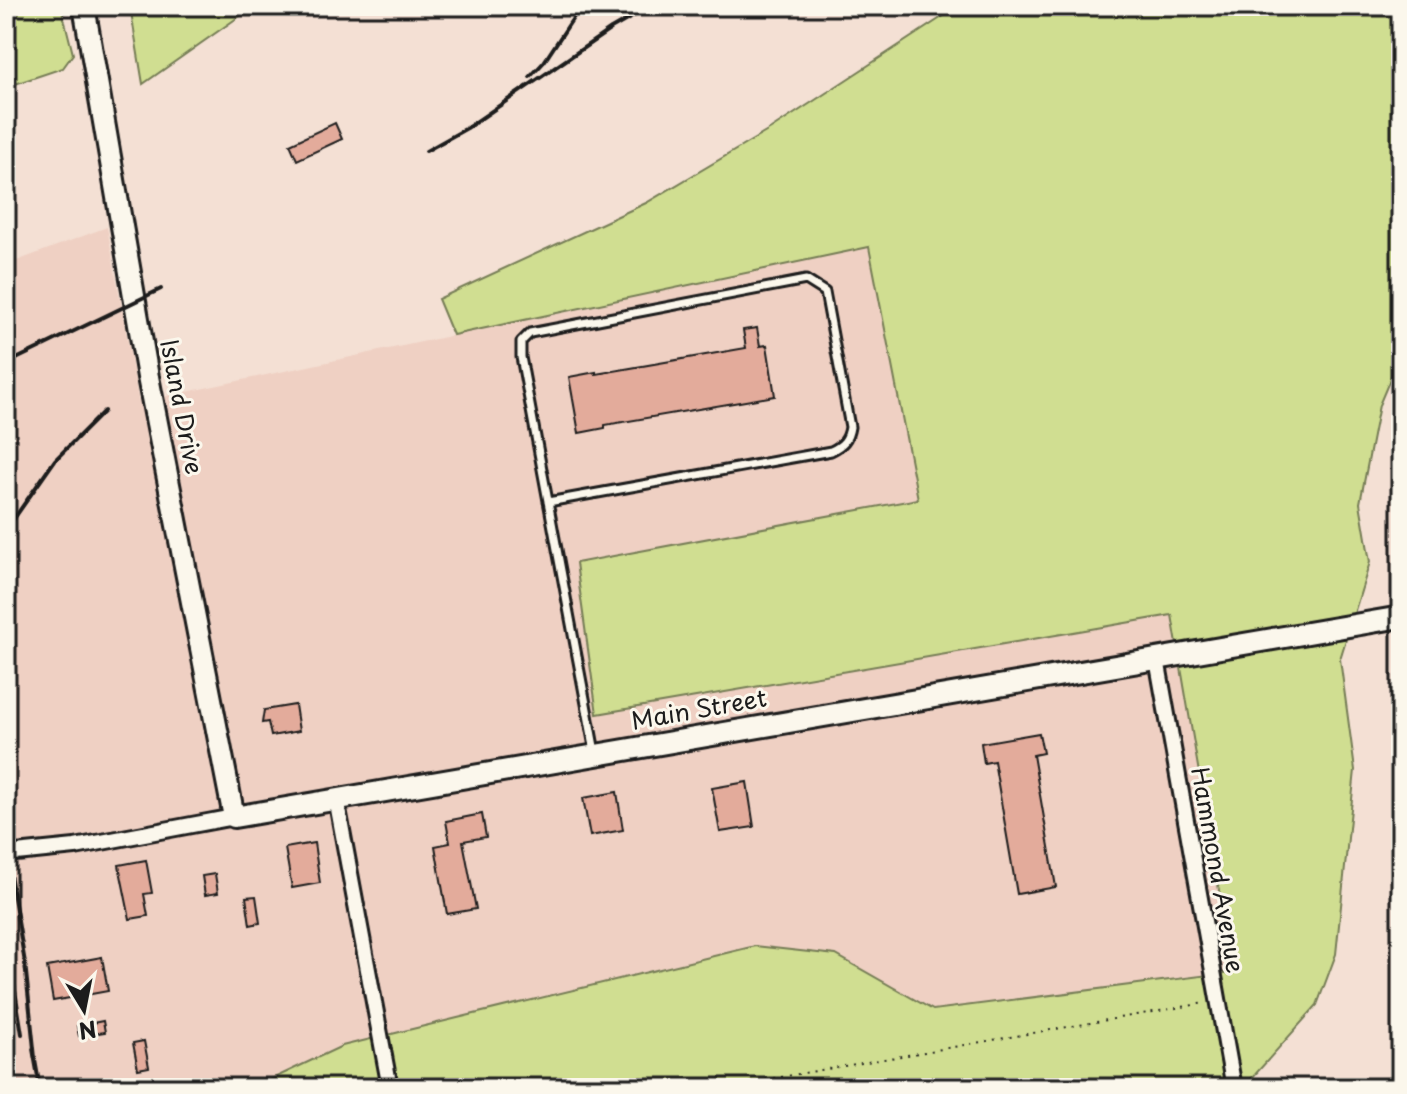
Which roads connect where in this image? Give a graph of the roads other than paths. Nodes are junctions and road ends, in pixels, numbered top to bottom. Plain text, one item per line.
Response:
1 (84, 6) edge
2 (548, 502) junction
3 (1401, 617) edge
4 (1157, 659) junction
5 (596, 754) junction
6 (336, 798) junction
7 (234, 817) junction
8 (6, 854) edge
9 (390, 1088) edge
10 (1234, 1088) edge

1 - 7 street, Island Drive
2 - 2 lane
2 - 5 lane
3 - 4 street, Main Street
4 - 5 street, Main Street
4 - 10 street, Hammond Avenue
5 - 6 street, Main Street
6 - 7 street, Main Street
6 - 9 street
7 - 8 street, Main Street

